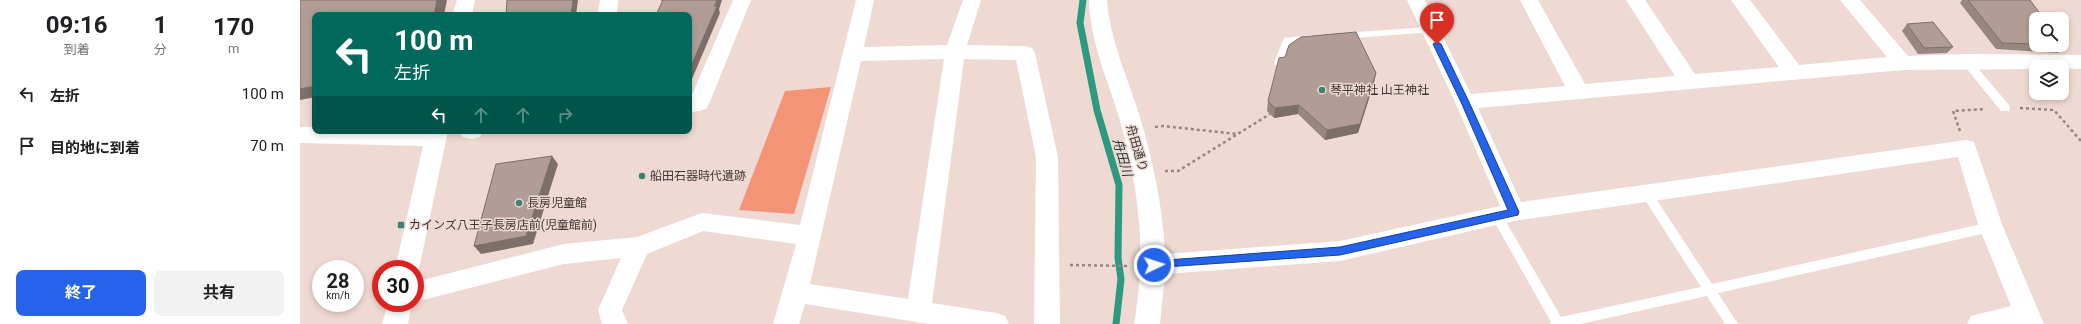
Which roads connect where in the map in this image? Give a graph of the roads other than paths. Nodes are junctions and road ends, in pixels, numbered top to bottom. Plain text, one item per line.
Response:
1 (466, 0) edge
2 (609, 0) edge
3 (742, 0) edge
4 (865, 0) edge
5 (972, 0) edge
6 (1098, 0) edge
7 (1416, 0) edge
8 (1529, 0) edge
9 (1635, 0) edge
10 (1740, 0) edge
11 (1849, 0) edge
12 (463, 12) edge
13 (607, 12) edge
14 (1430, 30) junction
15 (1335, 36) edge
16 (1319, 38) edge
17 (955, 52) junction
18 (852, 54) junction
19 (1966, 61) junction
20 (1279, 62) edge
21 (2081, 62) edge
22 (1903, 63) junction
23 (1794, 73) junction
24 (1690, 82) junction
25 (1579, 92) junction
26 (1465, 102) junction
27 (692, 105) edge
28 (2005, 108) road end
29 (300, 135) edge
30 (437, 135) edge
31 (1647, 194) junction
32 (1506, 214) junction
33 (1991, 227) junction
34 (810, 236) junction
35 (638, 248) junction
36 (409, 260) edge
37 (1154, 265) junction
38 (1709, 289) junction
39 (424, 290) edge
40 (796, 292) junction
41 (918, 311) junction
42 (398, 312) edge
43 (2028, 318) edge
44 (395, 324) edge
45 (615, 324) edge
46 (786, 324) edge
47 (996, 324) edge
48 (1047, 324) edge
49 (1147, 324) edge
50 (1557, 324) edge
51 (1732, 324) edge
52 (1980, 324) edge

1 - 12 street
2 - 13 street
3 - 27 street
4 - 18 street
5 - 17 street
6 - 37 street, 舟田通り
7 - 14 street
8 - 25 street
9 - 24 street
10 - 23 street
11 - 22 street
14 - 15 lane
14 - 26 street
16 - 20 lane
17 - 18 street
17 - 41 street
17 - 48 street
18 - 34 street
19 - 21 street
19 - 22 street
19 - 28 lane
22 - 23 street
23 - 24 street
24 - 25 street
25 - 26 street
26 - 32 street
29 - 30 street
30 - 36 street
31 - 32 street
31 - 33 street
31 - 38 lane
32 - 37 street
32 - 50 lane
33 - 38 lane
33 - 43 street
34 - 35 street
34 - 40 street
35 - 39 street
35 - 45 street
37 - 49 street, 舟田通り
38 - 50 lane
38 - 51 lane
40 - 41 street
40 - 46 street
41 - 47 street
42 - 44 street
43 - 52 street

